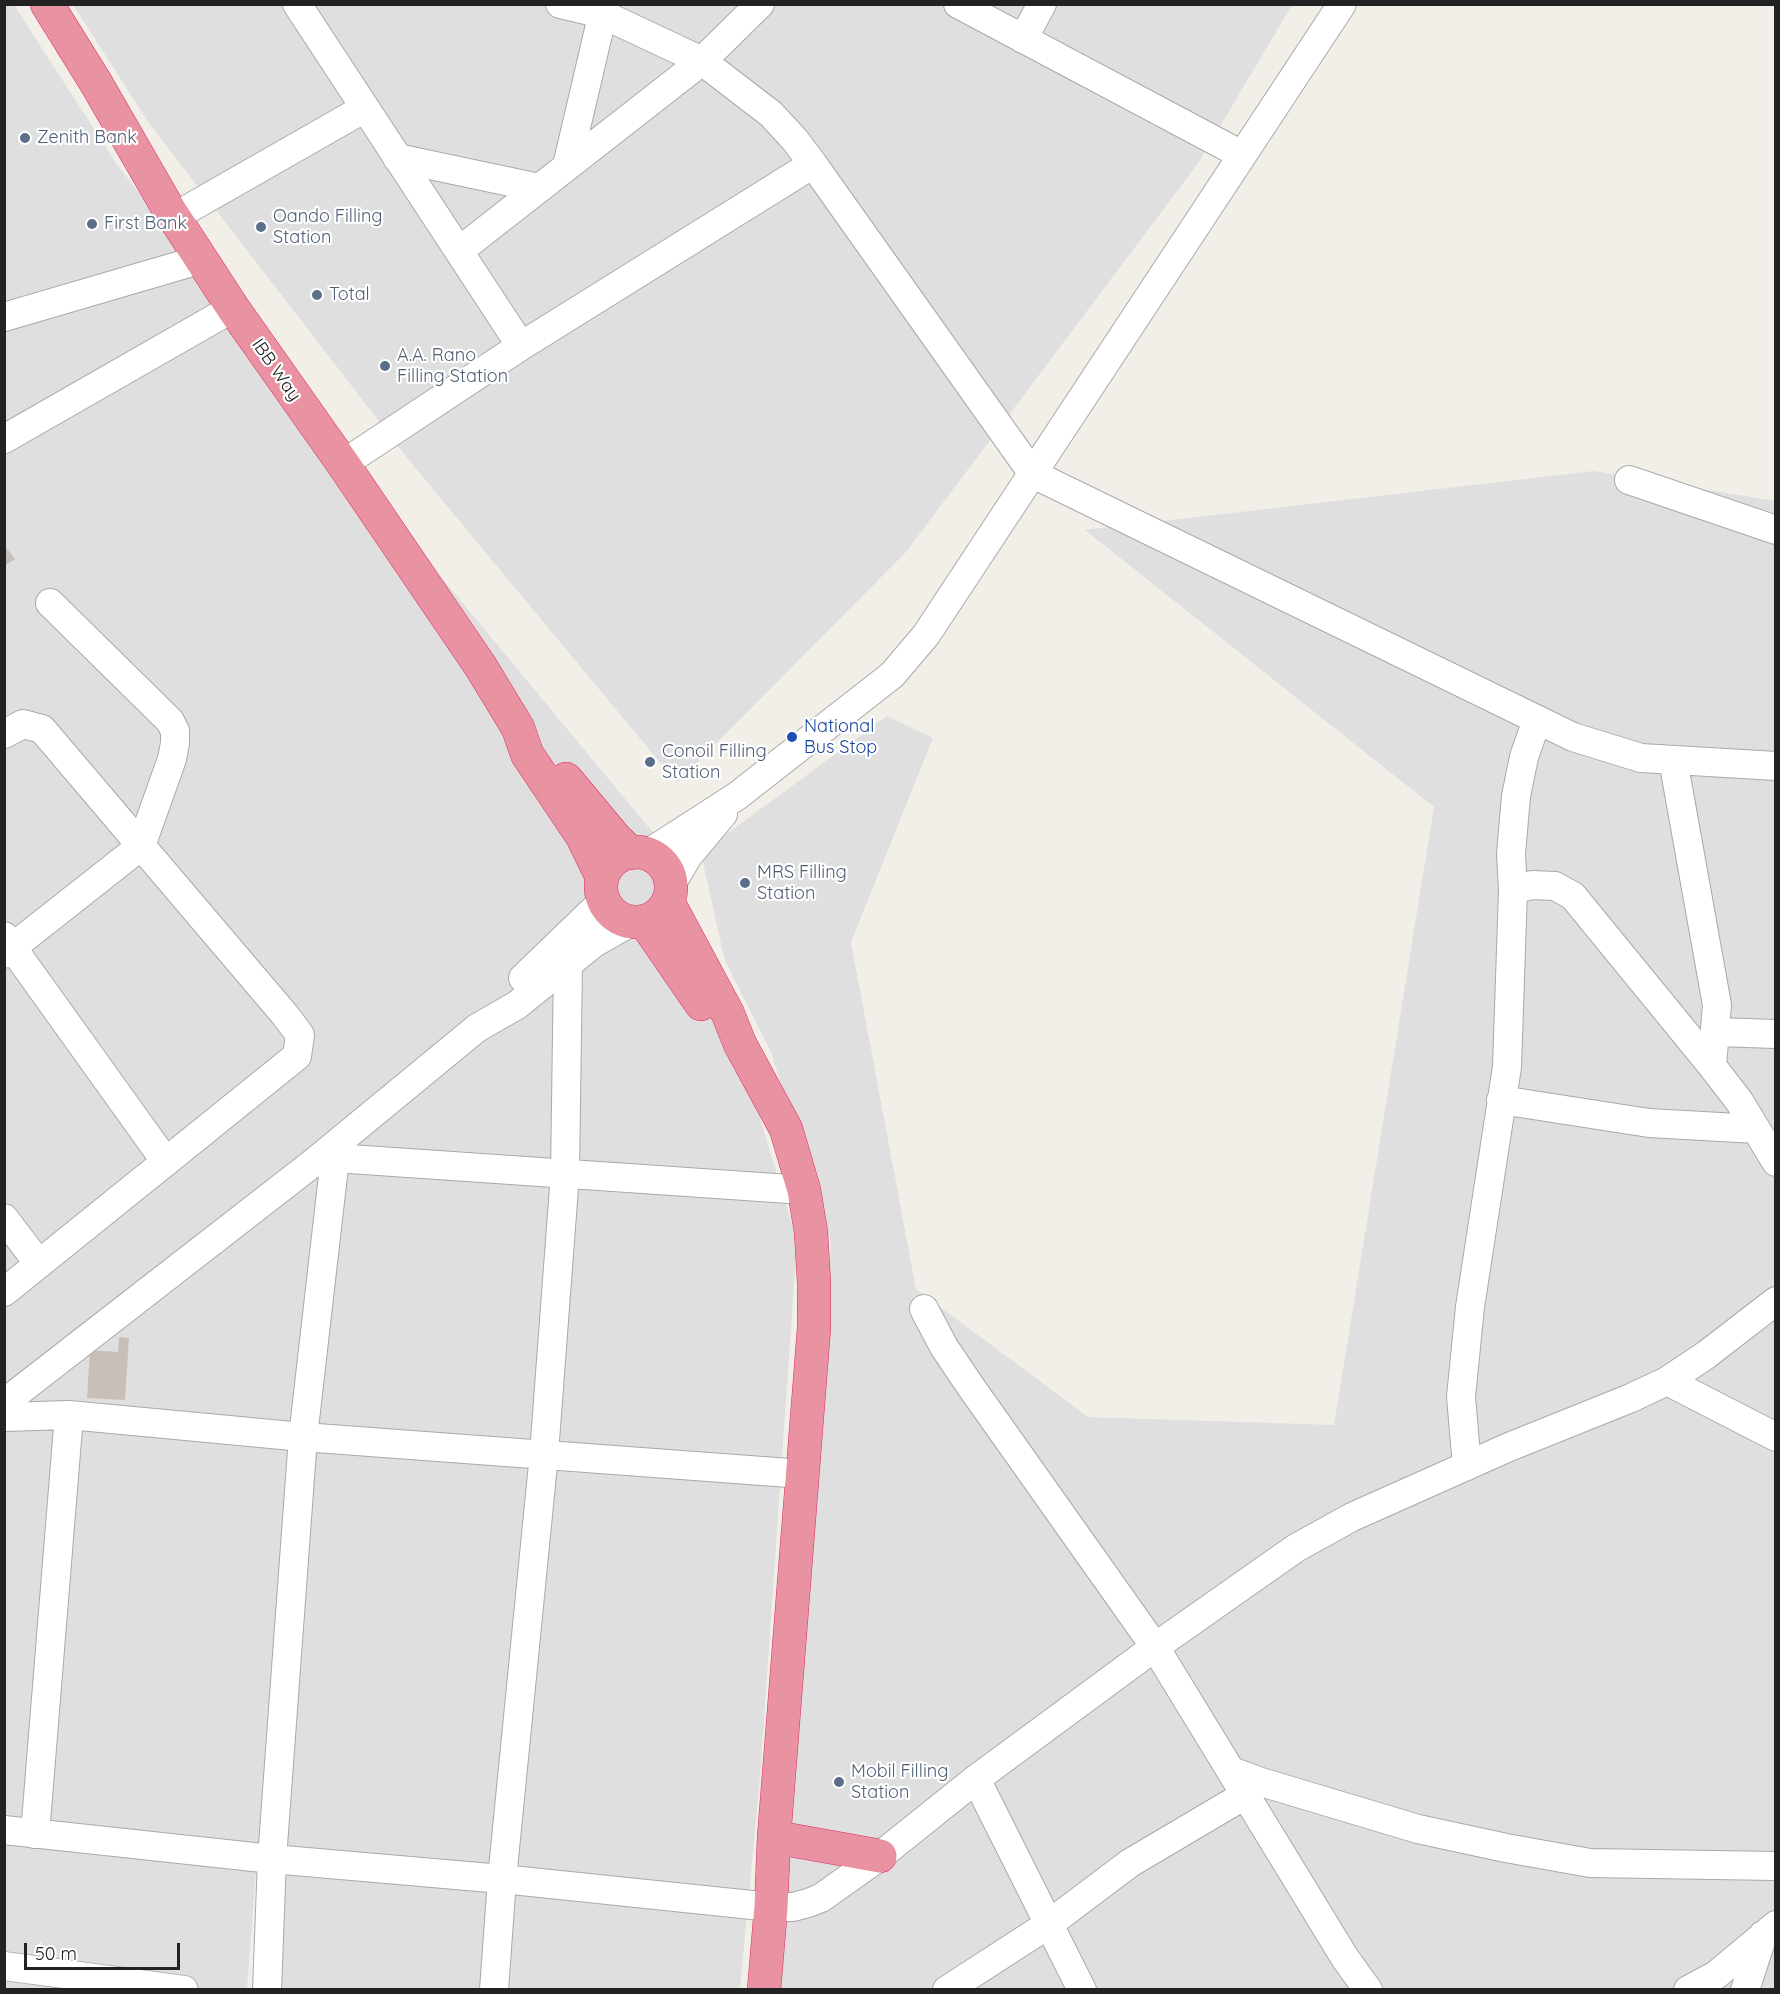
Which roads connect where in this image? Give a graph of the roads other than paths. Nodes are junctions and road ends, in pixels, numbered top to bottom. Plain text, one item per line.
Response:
1 (47, 4) edge
2 (297, 4) edge
3 (560, 4) edge
4 (760, 4) edge
5 (958, 4) edge
6 (1042, 4) edge
7 (1342, 4) edge
8 (603, 9) edge
9 (1023, 39) junction
10 (702, 61) junction
11 (364, 108) junction
12 (1242, 156) junction
13 (397, 158) junction
14 (813, 164) junction
15 (567, 166) junction
16 (539, 188) junction
17 (174, 217) junction
18 (459, 251) junction
19 (202, 260) junction
20 (233, 308) junction
21 (4, 317) edge
22 (521, 346) junction
23 (4, 439) edge
24 (343, 464) junction
25 (1033, 474) junction
26 (1629, 480) dead end
27 (1776, 530) edge
28 (50, 603) dead end
29 (1537, 720) junction
30 (518, 728) junction
31 (4, 734) edge
32 (1673, 759) junction
33 (1776, 766) edge
34 (737, 796) junction
35 (141, 846) junction
36 (639, 854) junction
37 (603, 888) junction
38 (1513, 890) junction
39 (653, 907) junction
40 (7, 946) edge
41 (568, 964) junction
42 (477, 1028) junction
43 (1716, 1032) junction
44 (1776, 1034) edge
45 (1712, 1066) junction
46 (1502, 1100) junction
47 (1756, 1128) junction
48 (324, 1160) junction
49 (166, 1162) junction
50 (1776, 1162) edge
51 (565, 1174) junction
52 (804, 1190) junction
53 (4, 1218) edge
54 (39, 1264) junction
55 (4, 1292) edge
56 (1776, 1301) edge
57 (924, 1309) dead end
58 (1667, 1381) junction
59 (6, 1399) edge
60 (69, 1415) junction
61 (303, 1437) junction
62 (1776, 1437) edge
63 (544, 1454) junction
64 (1467, 1466) junction
65 (803, 1474) junction
66 (1155, 1647) junction
67 (976, 1779) junction
68 (1238, 1783) junction
69 (4, 1830) edge
70 (35, 1834) junction
71 (774, 1837) junction
72 (880, 1856) junction
73 (272, 1859) junction
74 (1776, 1866) edge
75 (502, 1879) junction
76 (771, 1907) junction
77 (1049, 1924) junction
78 (1769, 1930) edge
79 (4, 1966) edge
80 (1360, 1984) edge
81 (184, 1989) edge
82 (267, 1989) edge
83 (494, 1989) edge
84 (764, 1989) edge
85 (947, 1989) edge
86 (1082, 1989) edge
87 (1688, 1989) edge
88 (1745, 1989) edge

1 - 17 highway, IBB Way
2 - 11 street
3 - 8 street
4 - 10 street
5 - 9 street
6 - 9 street
7 - 12 street
8 - 10 street
8 - 15 street
9 - 12 street
10 - 14 street
10 - 15 street
11 - 13 street
11 - 17 street
12 - 25 street
13 - 16 street
13 - 18 street
14 - 22 street
14 - 25 street
15 - 16 street
16 - 18 street
17 - 19 highway, IBB Way
18 - 22 street
19 - 20 highway, IBB Way
19 - 21 street
20 - 23 street
20 - 24 highway, IBB Way
22 - 24 street
24 - 30 highway, IBB Way
25 - 29 street
25 - 34 street
26 - 27 street
28 - 35 street
29 - 32 street
29 - 38 street
30 - 36 highway
30 - 37 highway
31 - 35 street
32 - 33 street
32 - 43 street
34 - 36 street
34 - 39 street
35 - 40 street
35 - 49 street
36 - 37 highway
36 - 39 highway
37 - 39 highway
37 - 42 street
38 - 45 street
38 - 46 street
39 - 41 street
39 - 52 highway
40 - 49 street
41 - 42 street
41 - 51 street
42 - 48 street
43 - 44 street
43 - 45 street
45 - 47 street
46 - 47 street
46 - 64 street
47 - 50 street
48 - 51 street
48 - 59 street
48 - 61 street
49 - 54 street
51 - 52 street
51 - 63 street
52 - 65 highway
53 - 54 street
54 - 55 street
56 - 58 street
57 - 66 street
58 - 62 street
58 - 64 street
59 - 60 street
60 - 61 street
60 - 70 street
61 - 63 street
61 - 73 street
63 - 65 street
63 - 75 street
64 - 66 street
65 - 71 highway
66 - 67 street
66 - 68 street
67 - 72 street
67 - 77 street
68 - 74 street
68 - 77 street
68 - 80 street
69 - 70 street
70 - 73 street
71 - 72 highway
71 - 76 highway
72 - 76 street
73 - 75 street
73 - 82 street
75 - 76 street
75 - 83 street
76 - 84 highway
77 - 85 street
77 - 86 street
78 - 87 street
78 - 88 street
79 - 81 street

